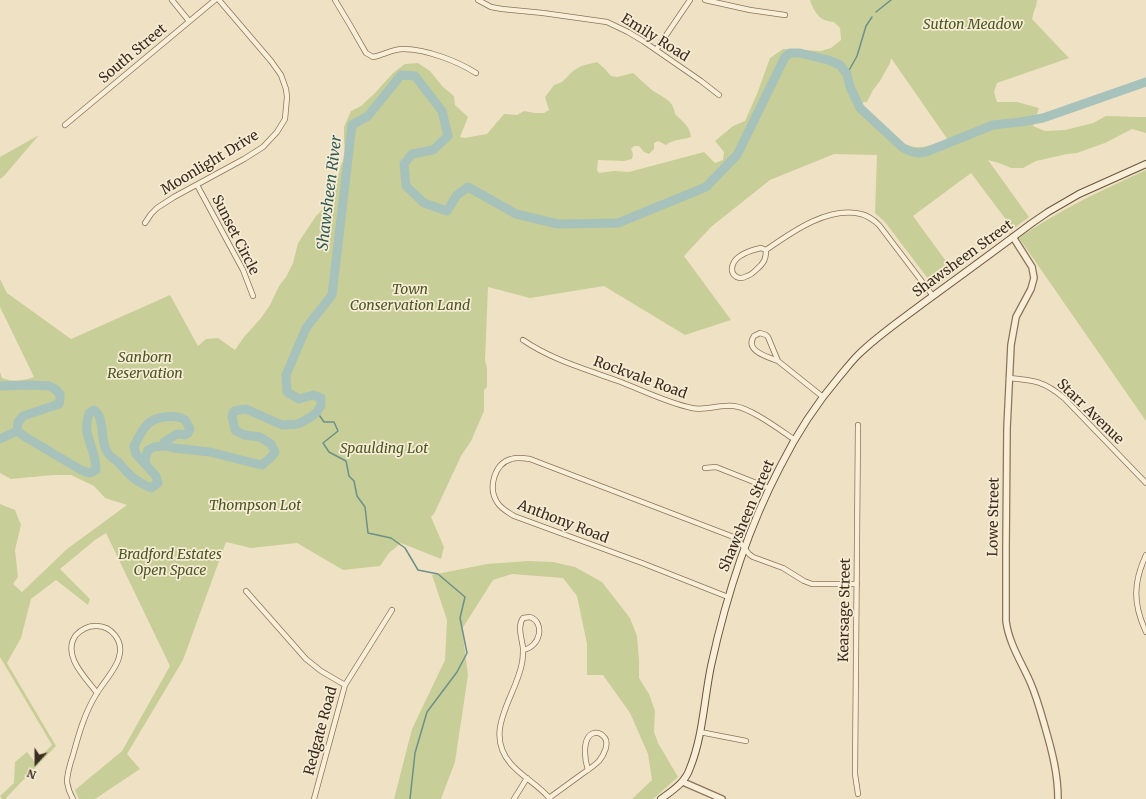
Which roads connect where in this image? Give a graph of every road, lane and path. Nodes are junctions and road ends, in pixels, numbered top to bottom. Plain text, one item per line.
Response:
1 (172, 0) edge
2 (215, 0) edge
3 (219, 0) edge
4 (335, 0) edge
5 (478, 0) edge
6 (690, 0) edge
7 (705, 0) edge
8 (785, 15) dead end
9 (189, 21) junction
10 (656, 50) junction
11 (476, 73) dead end
12 (719, 94) dead end
13 (65, 125) dead end
14 (1146, 164) edge
15 (197, 185) junction
16 (145, 223) dead end
17 (1013, 237) junction
18 (766, 250) junction
19 (252, 296) dead end
20 (933, 296) junction
21 (523, 340) dead end
22 (778, 361) junction
23 (1008, 378) junction
24 (823, 397) junction
25 (858, 425) dead end
26 (795, 440) junction
27 (705, 468) dead end
28 (1146, 483) edge
29 (769, 488) junction
30 (745, 547) junction
31 (1146, 555) edge
32 (856, 584) junction
33 (246, 591) dead end
34 (728, 597) junction
35 (392, 610) dead end
36 (1146, 632) edge
37 (523, 650) junction
38 (345, 685) junction
39 (97, 693) junction
40 (700, 732) junction
41 (746, 741) dead end
42 (588, 770) junction
43 (527, 778) junction
44 (682, 782) junction
45 (858, 794) dead end
46 (74, 799) edge
47 (314, 799) edge
48 (514, 799) edge
49 (550, 799) edge
50 (661, 799) edge
51 (722, 799) edge
52 (1058, 799) edge

1 - 9 street
2 - 9 street, South Street
3 - 15 street, Moonlight Drive
4 - 11 street
5 - 10 street, Emily Road
6 - 10 street
7 - 8 street
9 - 13 street, South Street
10 - 12 street, Emily Road
14 - 17 main road, Shawsheen Street
15 - 16 street, Moonlight Drive
15 - 19 street, Sunset Circle
17 - 20 main road, Shawsheen Street
17 - 23 street, Lowe Street
18 - 18 street
18 - 20 street
20 - 24 main road, Shawsheen Street
21 - 26 street, Rockvale Road
22 - 22 street
22 - 24 street
23 - 28 street, Starr Avenue
23 - 52 street, Lowe Street
24 - 26 main road, Shawsheen Street
25 - 32 street, Kearsage Street
26 - 29 main road, Shawsheen Street
27 - 29 street
29 - 30 main road, Shawsheen Street
30 - 32 street, Anthony Road
30 - 34 main road, Shawsheen Street
30 - 34 street, Anthony Road
31 - 36 street
32 - 45 street, Kearsage Street
33 - 38 street
34 - 40 main road, Shawsheen Street
35 - 38 street, Redgate Road
37 - 37 street
37 - 43 street
38 - 47 street, Redgate Road
39 - 39 street
39 - 46 street
40 - 41 street
40 - 44 main road, Shawsheen Street
42 - 42 street
42 - 49 street
43 - 48 street
43 - 49 street
44 - 50 main road, Shawsheen Street
44 - 51 street

